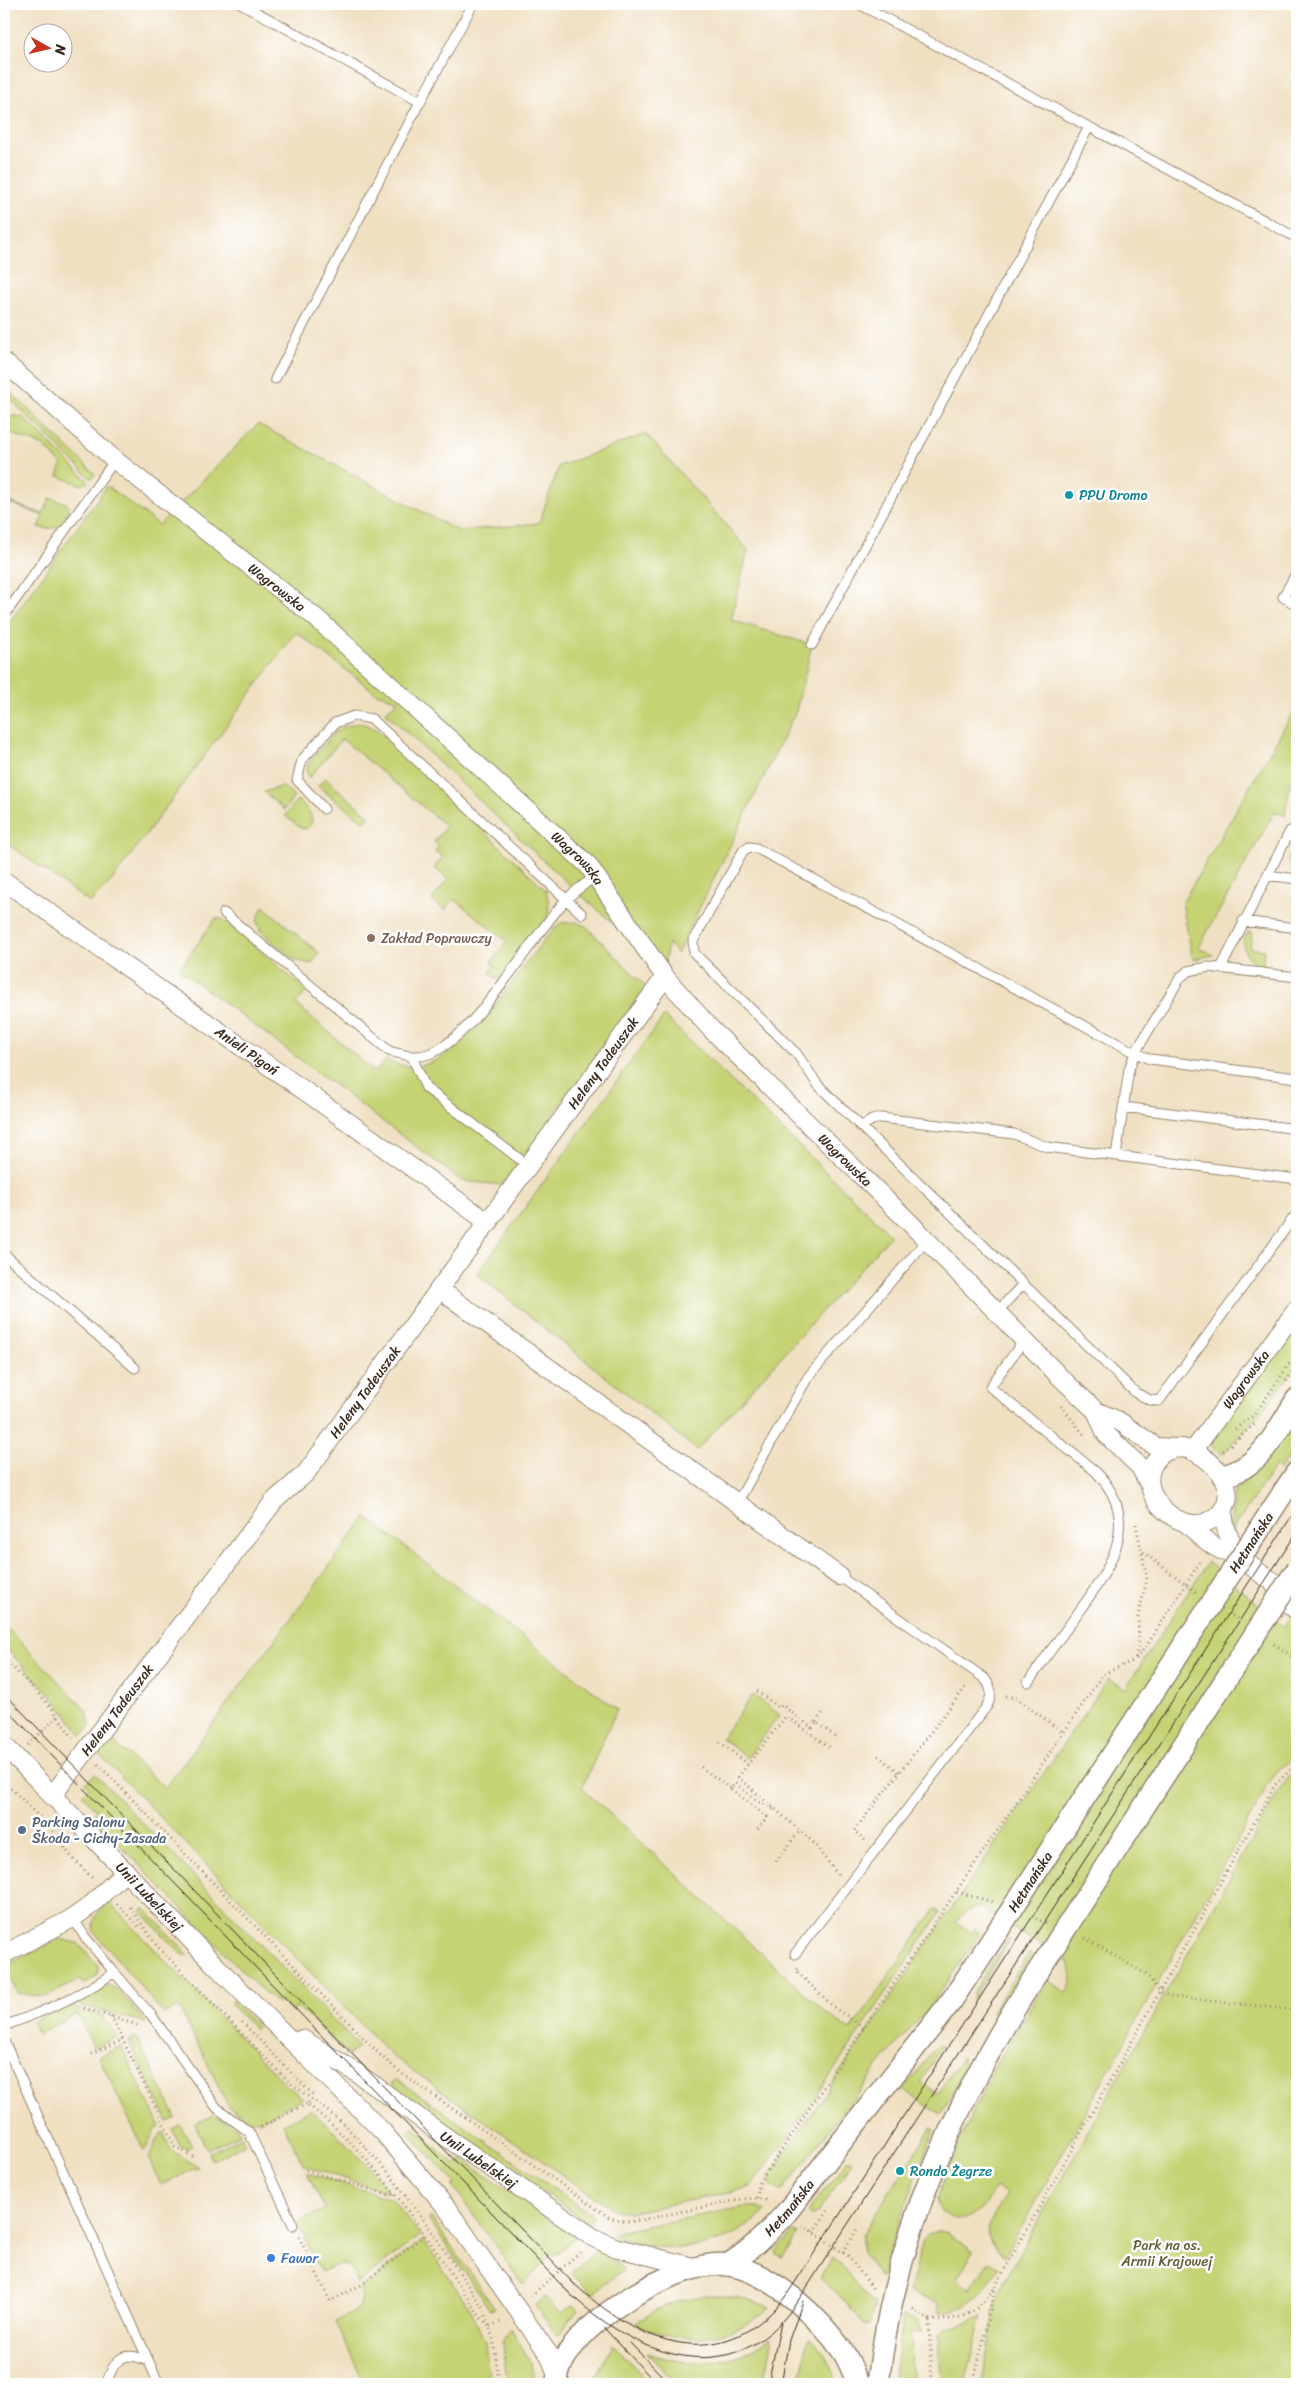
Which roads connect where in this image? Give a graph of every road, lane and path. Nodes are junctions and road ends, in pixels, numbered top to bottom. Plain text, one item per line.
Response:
1 (242, 4) edge
2 (472, 4) edge
3 (858, 4) edge
4 (420, 102) junction
5 (1089, 127) junction
6 (1297, 238) edge
7 (4, 362) edge
8 (275, 379) dead end
9 (115, 460) junction
10 (1297, 572) edge
11 (1297, 605) edge
12 (4, 616) edge
13 (812, 646) dead end
14 (324, 809) dead end
15 (1297, 829) edge
16 (1267, 875) junction
17 (595, 876) junction
18 (1297, 878) edge
19 (4, 881) edge
20 (566, 899) junction
21 (224, 913) dead end
22 (582, 914) dead end
23 (1243, 921) junction
24 (1297, 928) edge
25 (1221, 968) junction
26 (665, 977) junction
27 (1297, 978) edge
28 (1135, 1053) junction
29 (412, 1057) junction
30 (1297, 1078) edge
31 (1123, 1107) junction
32 (862, 1127) junction
33 (1297, 1129) edge
34 (1116, 1156) junction
35 (530, 1167) junction
36 (1297, 1179) edge
37 (1297, 1213) edge
38 (489, 1223) junction
39 (927, 1240) junction
40 (4, 1254) edge
41 (1023, 1284) junction
42 (439, 1289) junction
43 (1297, 1309) edge
44 (997, 1312) junction
45 (1024, 1340) junction
46 (1297, 1353) edge
47 (1297, 1365) edge
48 (135, 1368) dead end
49 (1289, 1394) edge
50 (1096, 1411) junction
51 (1260, 1419) dead end
52 (1232, 1430) dead end
53 (1185, 1449) junction
54 (1217, 1470) junction
55 (1292, 1479) edge
56 (1148, 1482) junction
57 (737, 1503) junction
58 (1224, 1508) junction
59 (1133, 1517) dead end
60 (1187, 1524) junction
61 (1211, 1545) junction
62 (1238, 1555) junction
63 (1297, 1569) edge
64 (839, 1576) joint
65 (1272, 1581) junction
66 (1297, 1592) edge
67 (1297, 1611) edge
68 (4, 1658) edge
69 (1134, 1660) junction
70 (1028, 1682) dead end
71 (968, 1684) dead end
72 (757, 1691) dead end
73 (824, 1711) dead end
74 (58, 1716) junction
75 (816, 1722) junction
76 (812, 1728) junction
77 (812, 1734) junction
78 (836, 1738) dead end
79 (720, 1742) dead end
80 (829, 1747) dead end
81 (9, 1751) edge
82 (85, 1751) junction
83 (878, 1756) dead end
84 (1297, 1763) edge
85 (748, 1764) junction
86 (701, 1767) dead end
87 (899, 1772) junction
88 (4, 1781) edge
89 (730, 1789) junction
90 (52, 1796) junction
91 (779, 1811) junction
92 (756, 1832) dead end
93 (800, 1832) junction
94 (876, 1849) junction
95 (776, 1861) dead end
96 (126, 1871) junction
97 (839, 1877) dead end
98 (98, 1884) dead end
99 (113, 1900) dead end
100 (128, 1903) dead end
101 (73, 1918) junction
102 (140, 1928) dead end
103 (4, 1954) edge
104 (795, 1954) joint
105 (114, 1972) junction
106 (1160, 1992) junction
107 (79, 2007) dead end
108 (1297, 2010) edge
109 (111, 2016) junction
110 (277, 2024) junction
111 (4, 2026) edge
112 (140, 2026) dead end
113 (865, 2028) junction
114 (122, 2040) junction
115 (4, 2042) edge
116 (90, 2054) dead end
117 (249, 2132) junction
118 (195, 2156) dead end
119 (306, 2170) dead end
120 (395, 2194) junction
121 (757, 2198) junction
122 (829, 2209) dead end
123 (786, 2213) junction
124 (610, 2218) junction
125 (293, 2225) joint
126 (858, 2228) dead end
127 (813, 2232) junction
128 (425, 2235) junction
129 (594, 2238) junction
130 (843, 2252) junction
131 (728, 2264) junction
132 (693, 2267) junction
133 (996, 2285) junction
134 (891, 2301) junction
135 (517, 2308) junction
136 (930, 2320) junction
137 (489, 2326) junction
138 (148, 2361) junction
139 (557, 2380) edge
140 (111, 2384) edge
141 (159, 2384) edge
142 (500, 2384) edge
143 (858, 2384) edge
144 (878, 2384) edge
145 (932, 2384) edge
146 (973, 2384) edge

1 - 4 lane
2 - 4 lane
3 - 5 lane
4 - 8 lane
5 - 6 lane
5 - 13 lane
7 - 9 street, Wagrowska
9 - 12 lane
9 - 17 street, Wagrowska
10 - 11 lane
14 - 20 lane
15 - 16 lane
16 - 18 lane
16 - 23 lane
17 - 20 lane
17 - 26 street, Wagrowska
19 - 38 street, Anieli Pigoń
20 - 22 lane
20 - 29 lane
21 - 29 lane
23 - 24 lane
23 - 25 lane
25 - 27 lane
25 - 28 lane
26 - 35 street, Heleny Tadeuszak
26 - 39 street, Wagrowska
28 - 30 lane
28 - 31 lane
28 - 32 lane
29 - 35 lane
31 - 33 lane
31 - 34 lane
32 - 34 lane
32 - 41 lane
34 - 36 lane
35 - 38 street, Heleny Tadeuszak
37 - 41 lane
38 - 42 street, Heleny Tadeuszak
39 - 44 street, Wagrowska
39 - 57 lane
40 - 48 lane
41 - 44 lane
42 - 57 street
42 - 82 street, Heleny Tadeuszak
43 - 53 street, Wagrowska
44 - 45 street, Wagrowska
45 - 50 street, Wagrowska
45 - 70 lane
46 - 52 path
47 - 49 path
49 - 54 street
50 - 53 street, Wagrowska
50 - 56 street, Wagrowska
51 - 54 path
53 - 54 street
53 - 56 street
54 - 58 street
55 - 123 street, Hetmańska, bridge
56 - 60 street
57 - 64 street
58 - 60 street
58 - 62 street
59 - 69 path
60 - 61 street
61 - 62 street
61 - 69 path
62 - 65 street
63 - 134 street, bridge
64 - 94 lane
65 - 66 street
65 - 67 street
68 - 74 path
69 - 113 path
71 - 87 path
72 - 76 path
73 - 75 path
74 - 81 path
74 - 82 path
75 - 76 path
75 - 78 path
76 - 77 path
77 - 80 path
77 - 85 path
79 - 85 path
81 - 90 street, Unii Lubelskiej
82 - 90 street, Heleny Tadeuszak
82 - 124 path
83 - 87 path
84 - 106 path
85 - 91 path
86 - 89 path
87 - 94 path
88 - 98 path
89 - 91 path
89 - 92 path
90 - 96 street, Unii Lubelskiej
91 - 93 path
93 - 95 path
93 - 97 path
94 - 104 lane
96 - 101 street
96 - 110 street, Unii Lubelskiej
99 - 102 path
100 - 137 path
101 - 103 street
101 - 105 lane
104 - 113 path
105 - 111 lane
105 - 117 lane
106 - 108 path
106 - 133 path
107 - 109 path
109 - 112 path
109 - 114 path
110 - 129 street, Unii Lubelskiej
110 - 135 street, Unii Lubelskiej
113 - 121 path
114 - 116 path
114 - 118 path
115 - 138 lane
117 - 120 path
117 - 125 lane
119 - 120 path
120 - 128 path
121 - 123 path
121 - 124 path
122 - 127 path
123 - 127 path
123 - 131 street, Hetmańska
124 - 129 path
125 - 128 path
126 - 130 path
127 - 130 path
128 - 137 path
129 - 132 street, Unii Lubelskiej
129 - 135 path
130 - 134 path
131 - 132 street
131 - 143 street
132 - 139 street
133 - 136 path
133 - 146 path
134 - 136 path
134 - 144 street
135 - 137 path
135 - 139 street, Unii Lubelskiej
136 - 145 path
137 - 142 path
138 - 140 lane
138 - 141 lane

